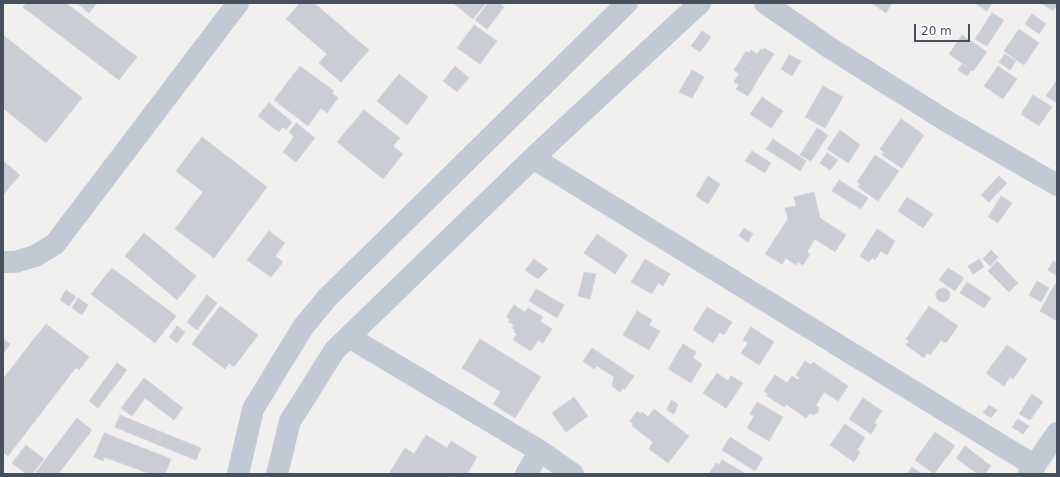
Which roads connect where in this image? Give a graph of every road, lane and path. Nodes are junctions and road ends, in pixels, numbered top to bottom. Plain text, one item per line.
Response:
1 (238, 3) edge
2 (627, 3) edge
3 (700, 3) edge
4 (765, 3) edge
5 (533, 158) junction
6 (1057, 185) edge
7 (3, 262) edge
8 (349, 337) junction
9 (1057, 433) edge
10 (540, 452) junction
11 (1032, 470) edge
12 (238, 474) edge
13 (277, 474) edge
14 (526, 474) edge
15 (573, 474) edge

1 - 7 street
2 - 12 street
3 - 5 street
4 - 6 street
5 - 8 street
5 - 11 street
8 - 10 street
8 - 13 street
9 - 11 street
10 - 14 street
10 - 15 street

